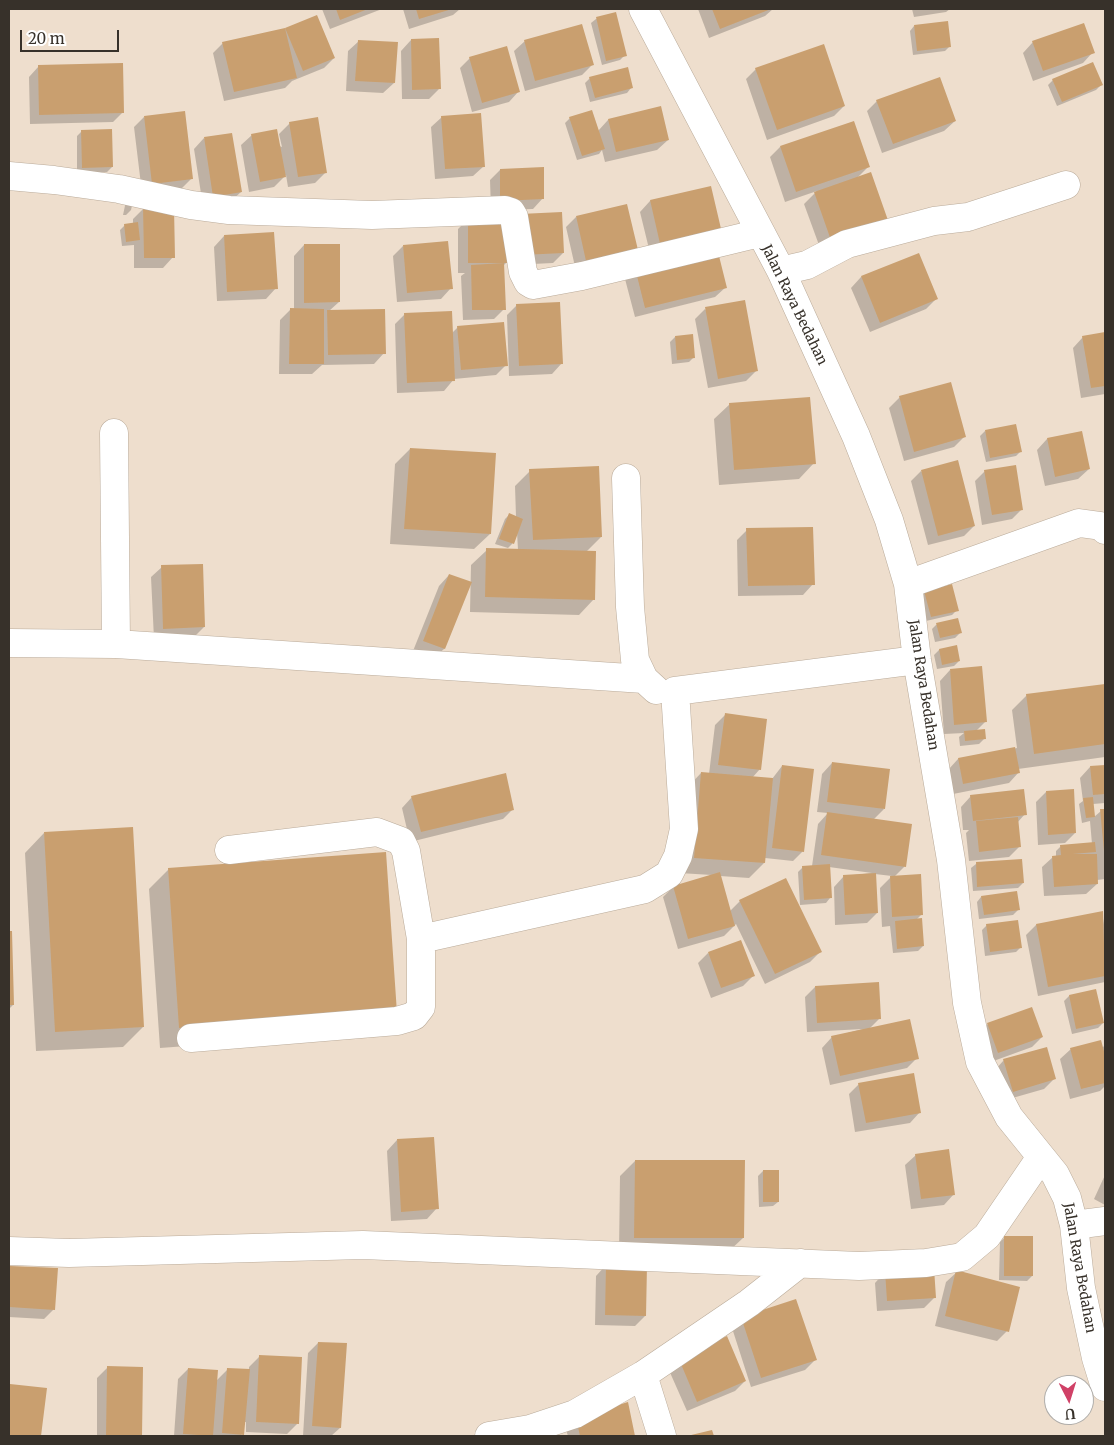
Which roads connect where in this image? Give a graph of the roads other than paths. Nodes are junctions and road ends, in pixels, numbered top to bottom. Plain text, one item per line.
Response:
1 (643, 9) edge
2 (9, 176) edge
3 (1066, 185) dead end
4 (760, 234) junction
5 (781, 271) junction
6 (114, 433) dead end
7 (626, 478) dead end
8 (1105, 515) edge
9 (1079, 523) junction
10 (1105, 530) edge
11 (908, 584) junction
12 (9, 643) edge
13 (116, 644) junction
14 (917, 660) junction
15 (644, 679) junction
16 (675, 692) junction
17 (229, 850) dead end
18 (421, 939) junction
19 (191, 1038) dead end
20 (1041, 1157) junction
21 (1105, 1221) edge
22 (1074, 1225) junction
23 (9, 1251) edge
24 (800, 1263) junction
25 (643, 1375) junction
26 (1105, 1386) edge
27 (489, 1436) edge
28 (662, 1436) edge

1 - 4 street, Jalan Raya Bedahan
2 - 4 street
3 - 5 street
4 - 5 street, Jalan Raya Bedahan
5 - 11 street, Jalan Raya Bedahan
6 - 13 street
7 - 15 street
8 - 9 street
9 - 10 street
9 - 11 street
11 - 14 street, Jalan Raya Bedahan
12 - 13 street
13 - 15 street
14 - 16 street
14 - 20 street, Jalan Raya Bedahan
15 - 16 street
16 - 18 street
17 - 18 street
18 - 19 street
20 - 22 street, Jalan Raya Bedahan
20 - 24 street
21 - 22 street
22 - 26 street, Jalan Raya Bedahan
23 - 24 street
24 - 25 street
25 - 27 street
25 - 28 street

